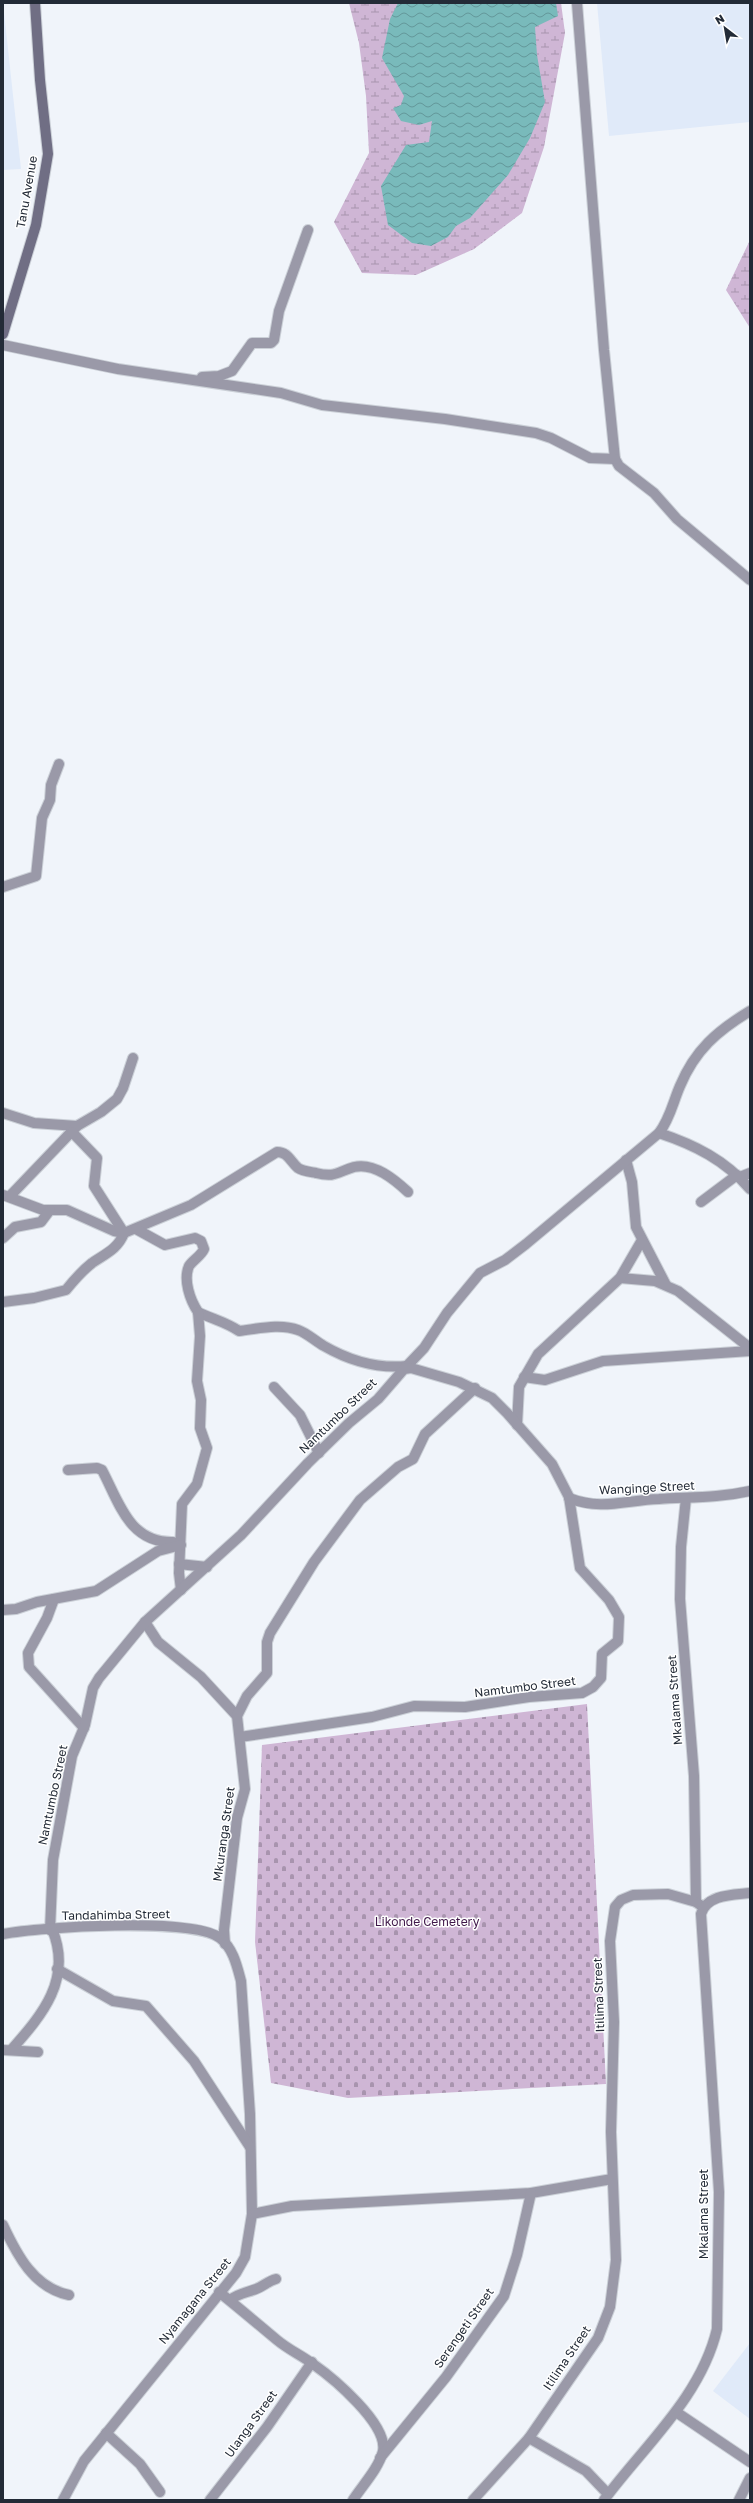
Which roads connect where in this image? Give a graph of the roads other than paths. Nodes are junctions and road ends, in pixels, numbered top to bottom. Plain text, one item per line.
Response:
1 (35, 3) edge
2 (577, 3) edge
3 (308, 230) dead end
4 (3, 334) edge
5 (3, 345) edge
6 (190, 380) junction
7 (615, 459) junction
8 (750, 580) edge
9 (59, 764) dead end
10 (3, 887) edge
11 (750, 1011) edge
12 (133, 1058) dead end
13 (3, 1114) edge
14 (74, 1129) junction
15 (659, 1133) junction
16 (626, 1160) junction
17 (750, 1174) edge
18 (738, 1176) junction
19 (750, 1189) edge
20 (408, 1192) dead end
21 (7, 1196) edge
22 (701, 1202) dead end
23 (50, 1210) junction
24 (136, 1229) junction
25 (124, 1233) junction
26 (3, 1238) edge
27 (642, 1240) junction
28 (620, 1278) junction
29 (666, 1284) junction
30 (3, 1302) edge
31 (198, 1312) junction
32 (750, 1350) edge
33 (406, 1367) junction
34 (524, 1377) junction
35 (274, 1387) dead end
36 (475, 1388) junction
37 (517, 1425) junction
38 (319, 1453) junction
39 (68, 1470) dead end
40 (750, 1491) edge
41 (569, 1498) junction
42 (686, 1498) junction
43 (181, 1544) junction
44 (179, 1564) junction
45 (207, 1567) junction
46 (181, 1590) junction
47 (54, 1599) junction
48 (3, 1610) edge
49 (145, 1622) junction
50 (237, 1716) junction
51 (84, 1728) junction
52 (240, 1737) junction
53 (750, 1893) edge
54 (700, 1904) junction
55 (51, 1930) junction
56 (3, 1934) edge
57 (225, 1944) junction
58 (57, 1969) junction
59 (7, 2050) edge
60 (38, 2052) dead end
61 (251, 2149) junction
62 (612, 2179) junction
63 (531, 2193) junction
64 (252, 2214) junction
65 (3, 2225) edge
66 (276, 2279) dead end
67 (219, 2292) junction
68 (69, 2295) dead end
69 (230, 2300) junction
70 (312, 2362) junction
71 (676, 2412) junction
72 (106, 2433) junction
73 (529, 2438) junction
74 (380, 2458) junction
75 (750, 2462) edge
76 (750, 2478) edge
77 (160, 2492) dead end
78 (606, 2497) edge
79 (63, 2500) edge
80 (210, 2500) edge
81 (352, 2500) edge
82 (473, 2500) edge
83 (739, 2500) edge

1 - 4 street, Tanu Avenue
2 - 7 street
3 - 6 street
5 - 6 street
6 - 7 street
7 - 8 street
9 - 10 street
11 - 15 street
12 - 14 street
13 - 14 street
14 - 21 street
14 - 25 street
15 - 16 street
15 - 18 street
16 - 27 street
16 - 33 street
17 - 18 street
18 - 19 street
18 - 22 street
20 - 24 street
21 - 23 street
23 - 25 street
23 - 26 street
24 - 25 street
24 - 31 street
25 - 30 street
27 - 28 street
27 - 29 street
28 - 29 street
28 - 34 street
29 - 32 street
31 - 33 street
31 - 43 street
32 - 34 street
33 - 36 street, Namtumbo Street
33 - 38 street, Namtumbo Street
34 - 37 street
35 - 38 street
36 - 37 street, Namtumbo Street
36 - 50 street
37 - 41 street, Namtumbo Street
38 - 45 street, Namtumbo Street
39 - 43 street
40 - 42 street, Wanginge Street
41 - 42 street, Wanginge Street
41 - 52 street, Namtumbo Street
42 - 54 street, Mkalama Street
43 - 44 street
43 - 47 street
44 - 45 street
44 - 46 street
45 - 46 street, Namtumbo Street
46 - 49 street, Namtumbo Street
47 - 48 street
47 - 51 street
49 - 50 street
49 - 51 street, Namtumbo Street
50 - 52 street, Mkuranga Street
51 - 55 street, Namtumbo Street
52 - 57 street, Mkuranga Street
53 - 54 street
54 - 62 street, Itilima Street
54 - 71 street, Mkalama Street
55 - 56 street, Tandahimba Street
55 - 57 street, Tandahimba Street
55 - 58 street, Namtumbo Street
57 - 61 street, Nyamagana Street
58 - 59 street, Namtumbo Street
58 - 61 street
59 - 60 street
61 - 64 street, Nyamagana Street
62 - 63 street
62 - 73 street, Itilima Street
63 - 64 street
63 - 74 street, Serengeti Street
64 - 67 street, Nyamagana Street
65 - 68 street
66 - 69 street
67 - 69 street, Serengeti Street
67 - 72 street, Nyamagana Street
69 - 70 street, Serengeti Street
70 - 74 street, Serengeti Street
70 - 80 street, Ulanga Street
71 - 75 street
71 - 78 street, Mkalama Street
72 - 77 street
72 - 79 street, Nyamagana Street
73 - 78 street
73 - 82 street, Itilima Street
74 - 81 street, Serengeti Street
76 - 83 street

